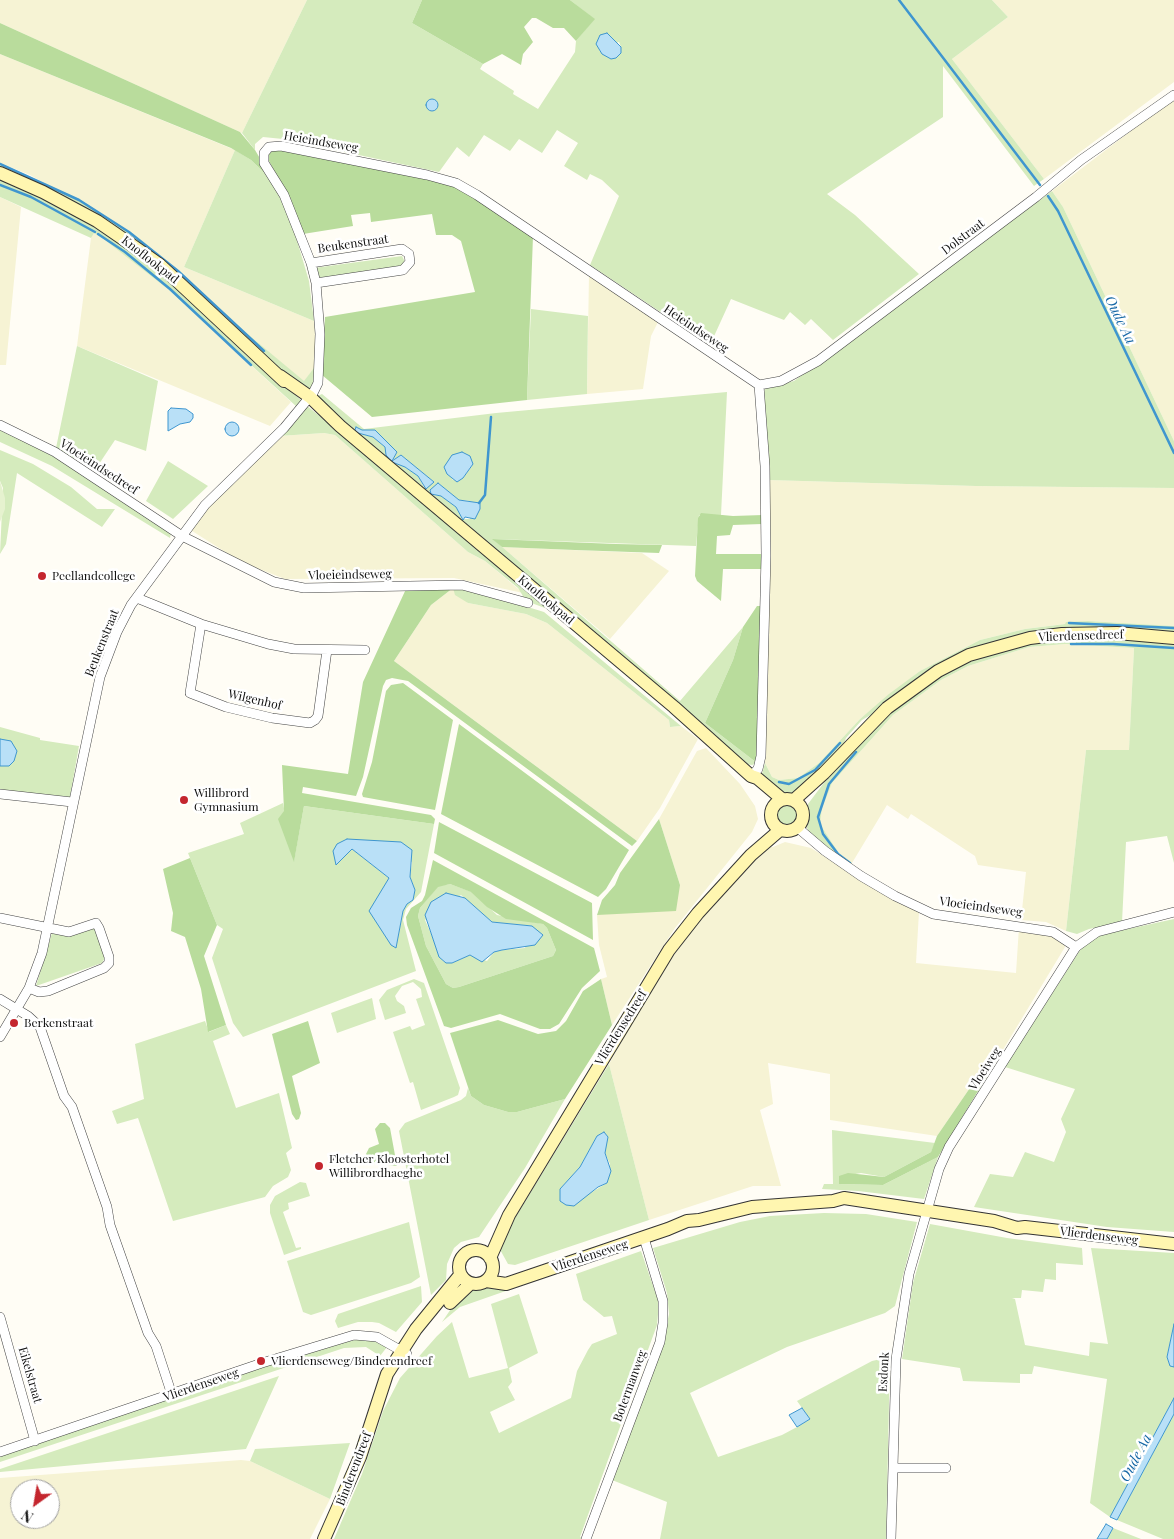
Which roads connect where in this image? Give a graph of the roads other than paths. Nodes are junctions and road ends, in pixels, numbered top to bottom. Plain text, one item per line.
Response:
1 (1174, 95) edge
2 (264, 153) joint
3 (0, 173) edge
4 (311, 262) junction
5 (316, 283) junction
6 (759, 385) junction
7 (308, 399) junction
8 (0, 425) edge
9 (182, 536) junction
10 (137, 598) junction
11 (528, 603) dead end
12 (201, 624) junction
13 (1174, 638) edge
14 (327, 650) junction
15 (365, 650) dead end
16 (751, 776) junction
17 (0, 794) edge
18 (72, 802) junction
19 (788, 803) junction
20 (777, 826) junction
21 (798, 828) junction
22 (1174, 912) edge
23 (0, 918) edge
24 (46, 928) junction
25 (1076, 947) junction
26 (29, 988) junction
27 (0, 999) edge
28 (17, 1009) junction
29 (0, 1037) edge
30 (928, 1211) junction
31 (644, 1238) junction
32 (1174, 1244) edge
33 (485, 1254) junction
34 (489, 1276) junction
35 (465, 1280) junction
36 (0, 1317) edge
37 (404, 1352) junction
38 (172, 1395) junction
39 (35, 1441) junction
40 (0, 1452) edge
41 (892, 1468) junction
42 (946, 1468) dead end
43 (324, 1539) edge
44 (586, 1539) edge
45 (891, 1539) edge

1 - 6 street, Dolstraat
2 - 4 street, Beukenstraat
2 - 6 street, Heieindseweg
3 - 7 main road, Knoflookpad
4 - 5 street, Beukenstraat
4 - 5 street, Beukenstraat
5 - 7 street, Beukenstraat
6 - 16 street
7 - 9 street, Beukenstraat
7 - 16 main road, Knoflookpad
8 - 9 street, Vloeieindsedreef
9 - 10 street, Beukenstraat
9 - 11 street, Vloeieindseweg
10 - 12 street
10 - 18 street, Beukenstraat
12 - 14 street
12 - 14 street, Wilgenhof
13 - 19 main road, Vlierdensedreef
14 - 15 street
16 - 19 main road, Knoflookpad
17 - 18 street
18 - 24 street, Beukenstraat
19 - 20 main road
19 - 21 main road
20 - 21 main road
20 - 33 main road, Vlierdensedreef
21 - 25 street, Vloeieindseweg
22 - 25 street
23 - 24 street
24 - 26 street, Beukenstraat
24 - 26 street
25 - 30 street, Vloeiweg
26 - 28 street, Beukenstraat
27 - 28 street
28 - 29 street, Beukenstraat
28 - 38 street
30 - 31 main road, Vlierdenseweg
30 - 32 main road, Vlierdenseweg
30 - 41 street, Esdonk
31 - 34 main road, Vlierdenseweg
31 - 44 street, Botermanweg
33 - 34 main road
33 - 35 main road
34 - 35 main road
35 - 37 main road
36 - 39 street, Eikelstraat
37 - 38 street, Vlierdenseweg
37 - 43 main road, Binderendreef
38 - 39 street, Vlierdenseweg
39 - 40 street, Vlierdenseweg
41 - 42 street
41 - 45 street, Esdonk

